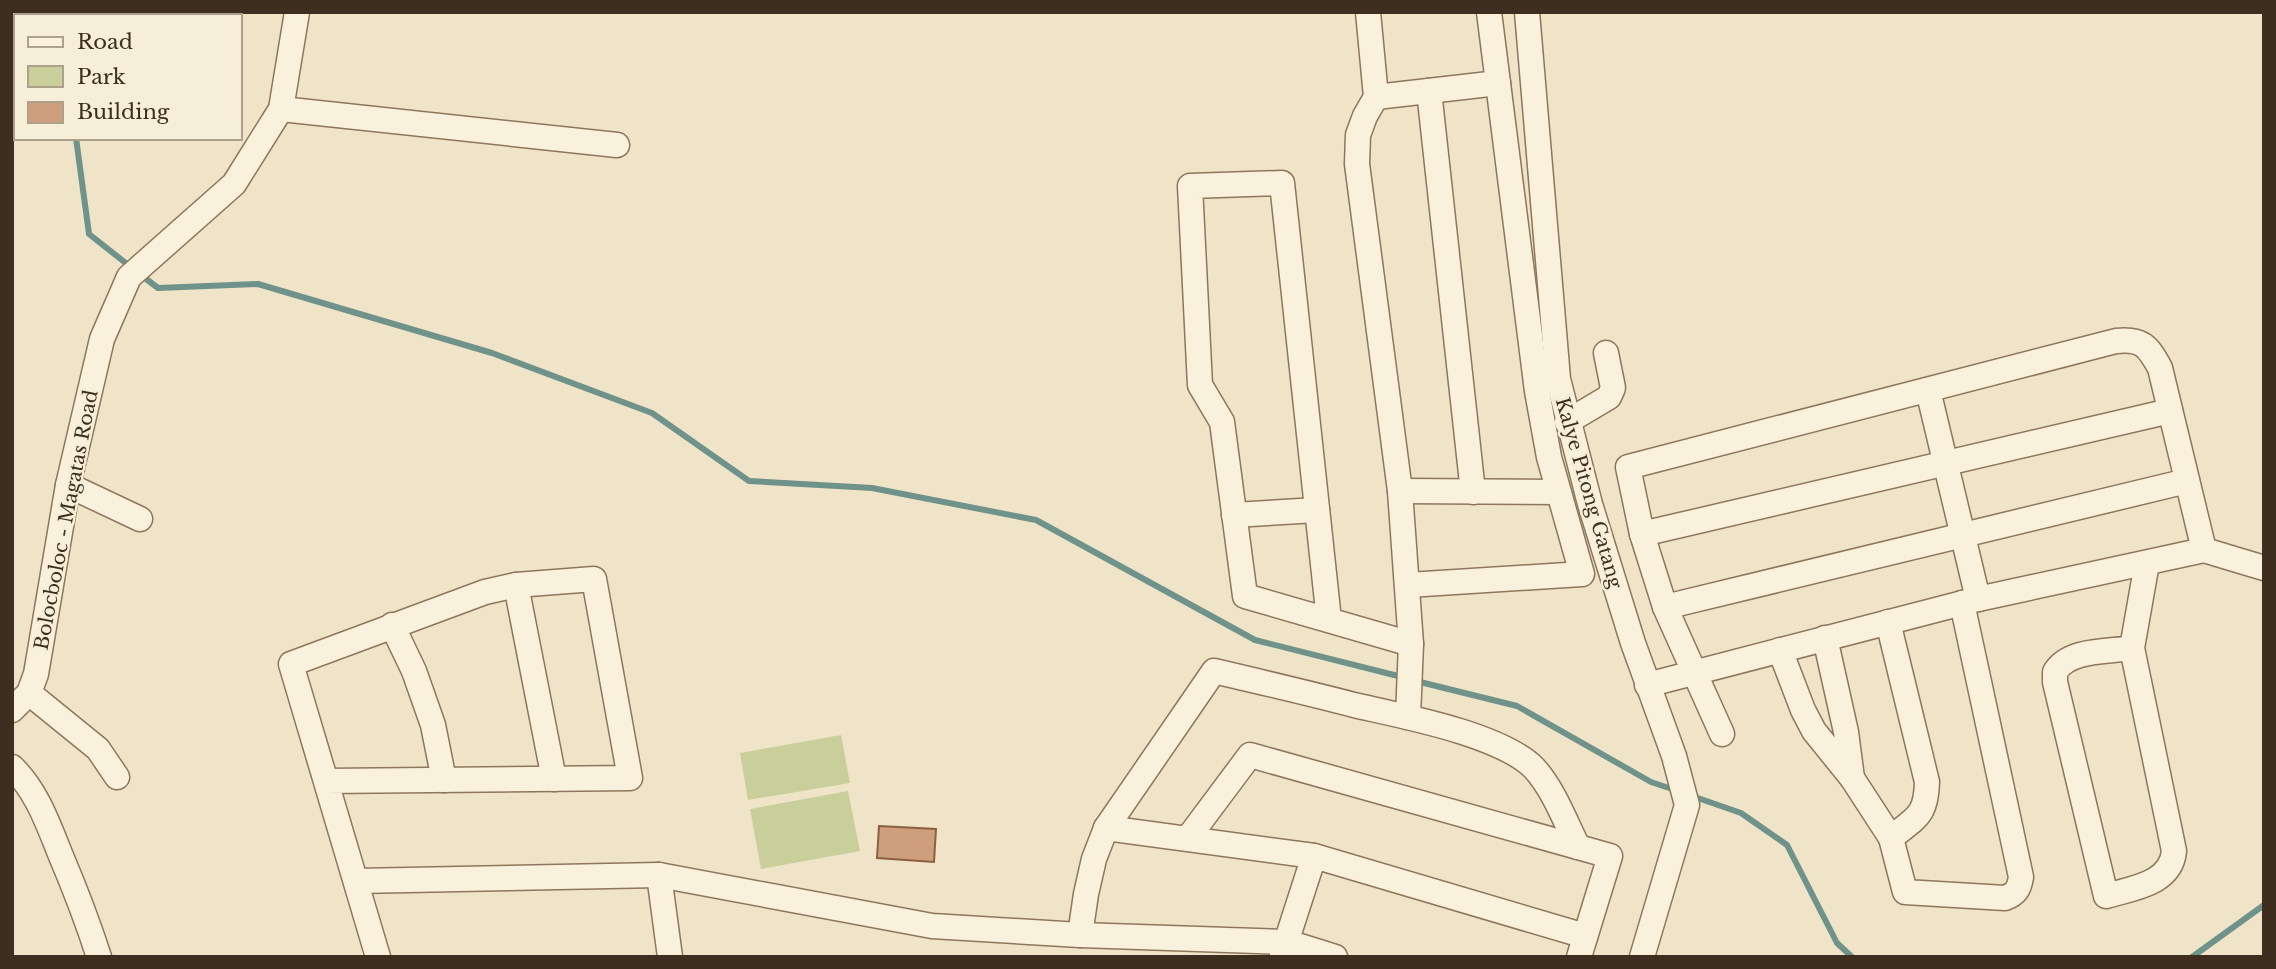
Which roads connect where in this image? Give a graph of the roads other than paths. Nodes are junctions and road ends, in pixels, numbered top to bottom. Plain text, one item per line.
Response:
1 (297, 12) edge
2 (1368, 12) edge
3 (1489, 12) edge
4 (1527, 12) edge
5 (1498, 83) junction
6 (1429, 90) junction
7 (1376, 97) junction
8 (281, 109) junction
9 (617, 145) dead end
10 (1606, 354) dead end
11 (1928, 390) junction
12 (2170, 411) junction
13 (1567, 422) junction
14 (1946, 464) junction
15 (2187, 481) junction
16 (68, 485) junction
17 (1400, 491) junction
18 (1473, 492) junction
19 (1558, 492) junction
20 (1317, 510) junction
21 (1234, 515) junction
22 (139, 519) dead end
23 (1642, 534) junction
24 (1963, 535) junction
25 (2204, 551) junction
26 (2147, 563) junction
27 (2264, 568) edge
28 (516, 585) junction
29 (1408, 585) junction
30 (1970, 601) junction
31 (1665, 607) junction
32 (1329, 620) junction
33 (1888, 622) junction
34 (392, 625) junction
35 (1825, 638) junction
36 (1411, 644) junction
37 (2132, 648) junction
38 (1780, 650) junction
39 (1693, 672) junction
40 (1647, 685) junction
41 (21, 701) edge
42 (1409, 707) junction
43 (1723, 734) dead end
44 (12, 767) edge
45 (117, 777) dead end
46 (1852, 778) junction
47 (554, 779) junction
48 (444, 780) junction
49 (326, 781) junction
50 (1106, 828) junction
51 (1188, 838) junction
52 (1891, 838) junction
53 (1578, 847) junction
54 (1314, 856) junction
55 (659, 875) junction
56 (356, 881) junction
57 (1080, 935) junction
58 (1582, 946) edge
59 (1284, 949) edge
60 (99, 957) edge
61 (378, 957) edge
62 (670, 957) edge
63 (1335, 957) edge
64 (1642, 957) edge

1 - 8 street, Bolocboloc - Magatas Road
2 - 7 street
3 - 5 street
4 - 13 street, Kalye Pitong Gatang
5 - 6 street
5 - 19 street
6 - 7 street
6 - 18 street
7 - 17 street
8 - 9 street
8 - 16 street, Bolocboloc - Magatas Road
10 - 13 street
11 - 12 street
11 - 14 street
11 - 23 street
12 - 14 street
12 - 15 street
13 - 40 street, Kalye Pitong Gatang
14 - 23 street
14 - 24 street
15 - 24 street
15 - 25 street
16 - 22 street
16 - 41 street, Bolocboloc - Magatas Road
17 - 18 street
17 - 29 street
18 - 19 street
19 - 29 street
20 - 21 street
20 - 21 street
20 - 32 street
21 - 32 street
23 - 31 street
24 - 30 street
24 - 31 street
25 - 26 street
25 - 27 street
26 - 30 street
26 - 37 street
28 - 34 street
28 - 47 street
28 - 47 street
29 - 36 street
30 - 33 street
30 - 52 street
31 - 39 street
32 - 36 street
33 - 35 street
33 - 52 street
34 - 48 street
34 - 49 street
35 - 38 street
35 - 46 street
36 - 42 street
37 - 37 street
38 - 39 street
38 - 46 street
39 - 40 street
39 - 43 street
40 - 64 street, Kalye Pitong Gatang
41 - 45 street
42 - 50 street
42 - 53 street
44 - 60 street
46 - 52 street
47 - 48 street
48 - 49 street
49 - 56 street
50 - 51 street
50 - 57 street
51 - 53 street
51 - 54 street
53 - 58 street
54 - 58 street
54 - 59 street
55 - 56 street
55 - 57 street
55 - 62 street
56 - 61 street
57 - 59 street
59 - 63 street

